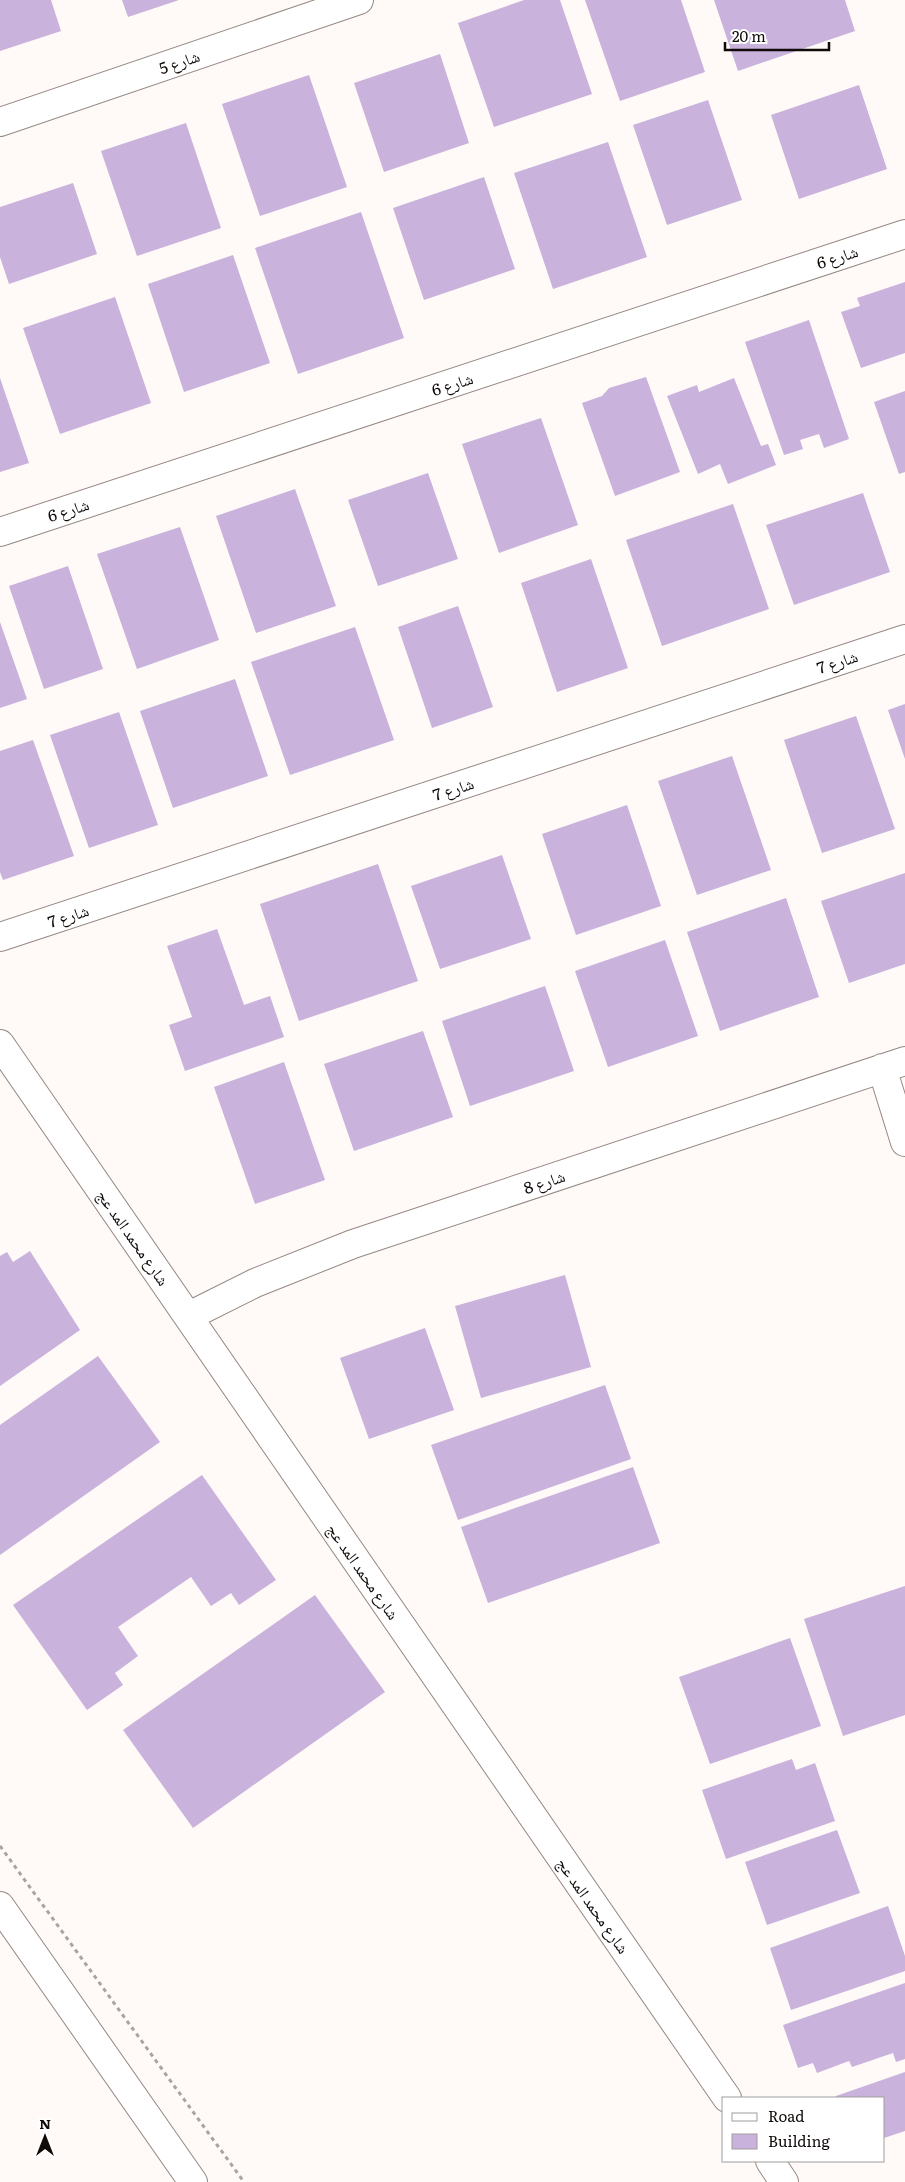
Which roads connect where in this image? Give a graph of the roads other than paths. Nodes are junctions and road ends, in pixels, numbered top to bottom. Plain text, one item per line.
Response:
1 (359, 0) edge
2 (0, 122) edge
3 (905, 234) edge
4 (0, 532) edge
5 (905, 639) edge
6 (0, 937) edge
7 (0, 1044) edge
8 (894, 1064) edge
9 (905, 1142) edge
10 (189, 1316) junction
11 (0, 1906) edge
12 (726, 2097) edge
13 (771, 2162) edge
14 (193, 2182) edge
15 (784, 2182) edge

1 - 2 street, شارع 5
3 - 4 street, شارع 6
5 - 6 street, شارع 7
7 - 10 street, شارع محمد المد عج
8 - 9 street
8 - 10 street, شارع 8
10 - 12 street, شارع محمد المد عج
11 - 14 street
13 - 15 street

